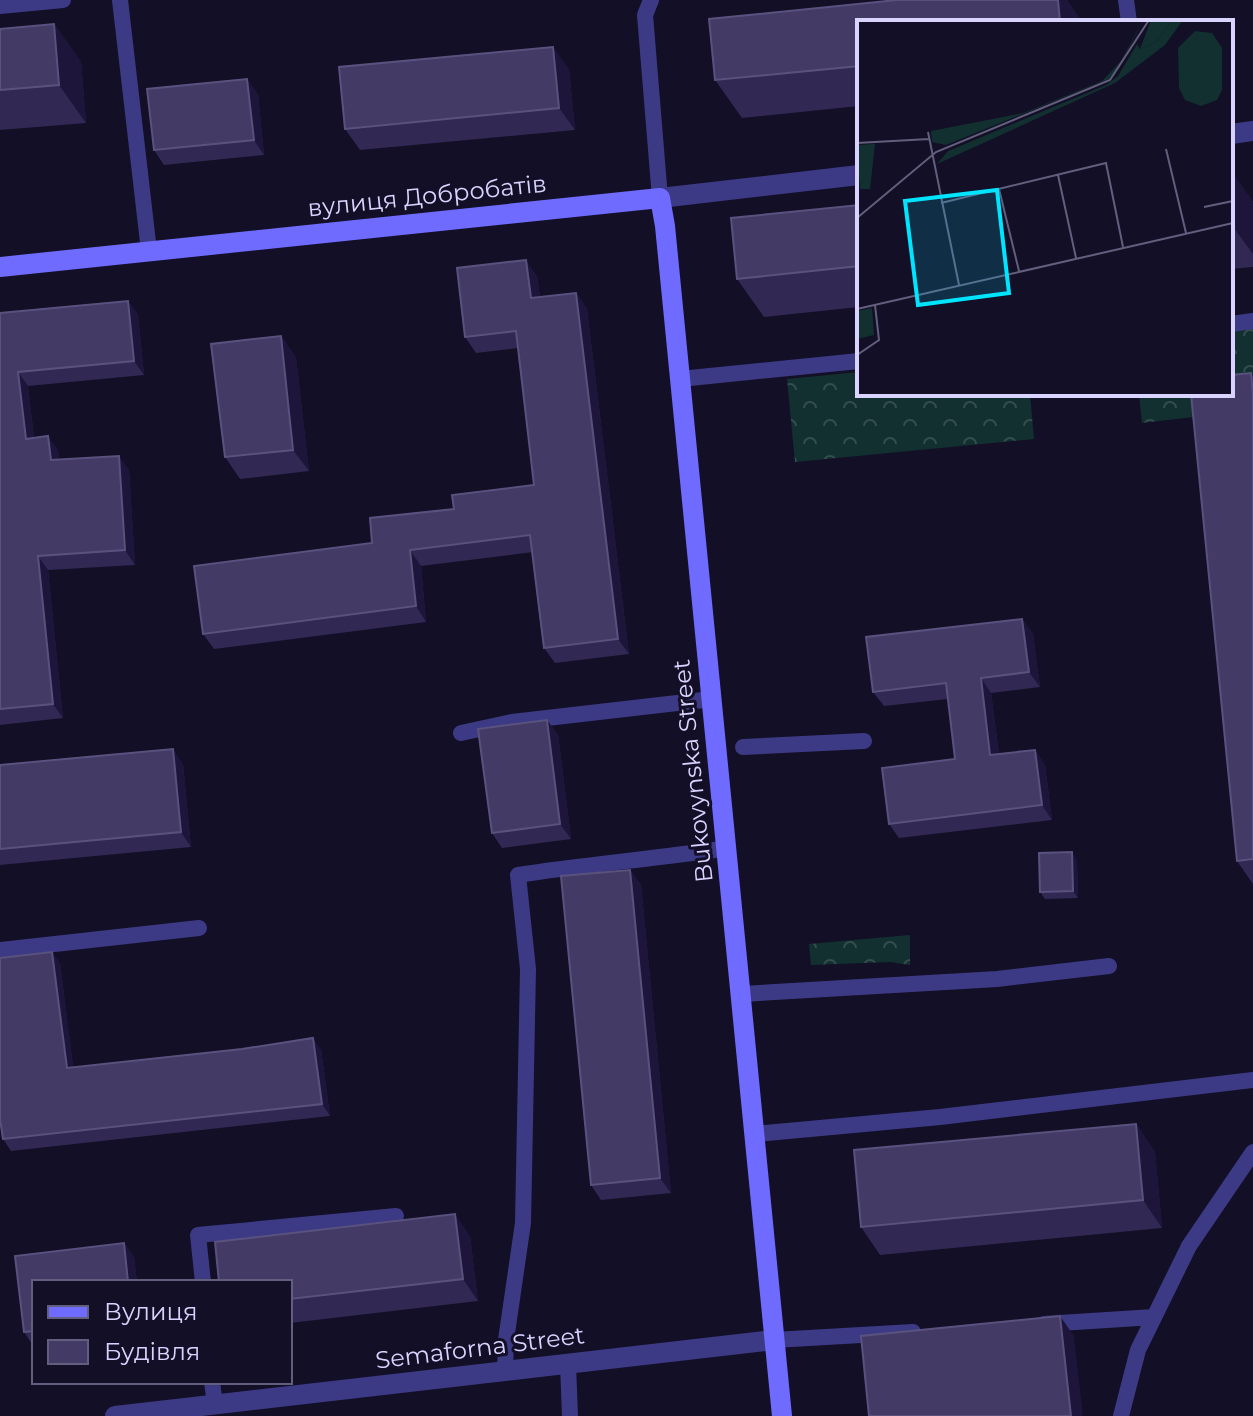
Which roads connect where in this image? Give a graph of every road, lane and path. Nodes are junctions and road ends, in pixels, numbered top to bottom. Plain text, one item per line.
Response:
1 (63, 0) edge
2 (120, 0) edge
3 (651, 0) edge
4 (1126, 0) edge
5 (0, 6) edge
6 (1129, 20) edge
7 (1253, 131) edge
8 (1233, 134) edge
9 (857, 175) edge
10 (660, 198) junction
11 (149, 251) junction
12 (0, 267) edge
13 (1253, 321) edge
14 (1233, 324) edge
15 (857, 361) edge
16 (680, 379) junction
17 (712, 699) junction
18 (461, 733) dead end
19 (864, 741) dead end
20 (743, 747) dead end
21 (727, 848) junction
22 (199, 928) dead end
23 (0, 950) edge
24 (1109, 966) dead end
25 (742, 994) junction
26 (1253, 1080) edge
27 (755, 1134) junction
28 (1253, 1152) edge
29 (396, 1216) dead end
30 (203, 1280) edge
31 (1154, 1317) junction
32 (1032, 1324) edge
33 (924, 1331) edge
34 (774, 1340) junction
35 (568, 1364) junction
36 (505, 1371) junction
37 (212, 1384) edge
38 (215, 1404) junction
39 (115, 1416) edge
40 (570, 1416) edge
41 (782, 1416) edge
42 (1121, 1416) edge

1 - 5 lane
2 - 11 lane
3 - 10 lane
4 - 6 lane
7 - 8 street
9 - 10 street, вулиця Добробатів
10 - 11 street, вулиця Добробатів
10 - 16 street, Bukovynska Street
11 - 12 street, вулиця Добробатів
13 - 14 lane
15 - 16 lane
16 - 17 street, Bukovynska Street
17 - 18 lane
17 - 21 street, Bukovynska Street
19 - 20 lane
21 - 25 street, Bukovynska Street
21 - 36 lane
22 - 23 lane
24 - 25 lane
25 - 27 street, Bukovynska Street
26 - 27 lane
27 - 34 street, Bukovynska Street
28 - 31 lane
29 - 30 lane
31 - 32 lane
31 - 42 lane
33 - 34 lane
34 - 35 street, Semaforna Street
34 - 41 street
35 - 36 street, Semaforna Street
35 - 40 lane
36 - 38 street, Semaforna Street
37 - 38 lane
38 - 39 street, Semaforna Street

